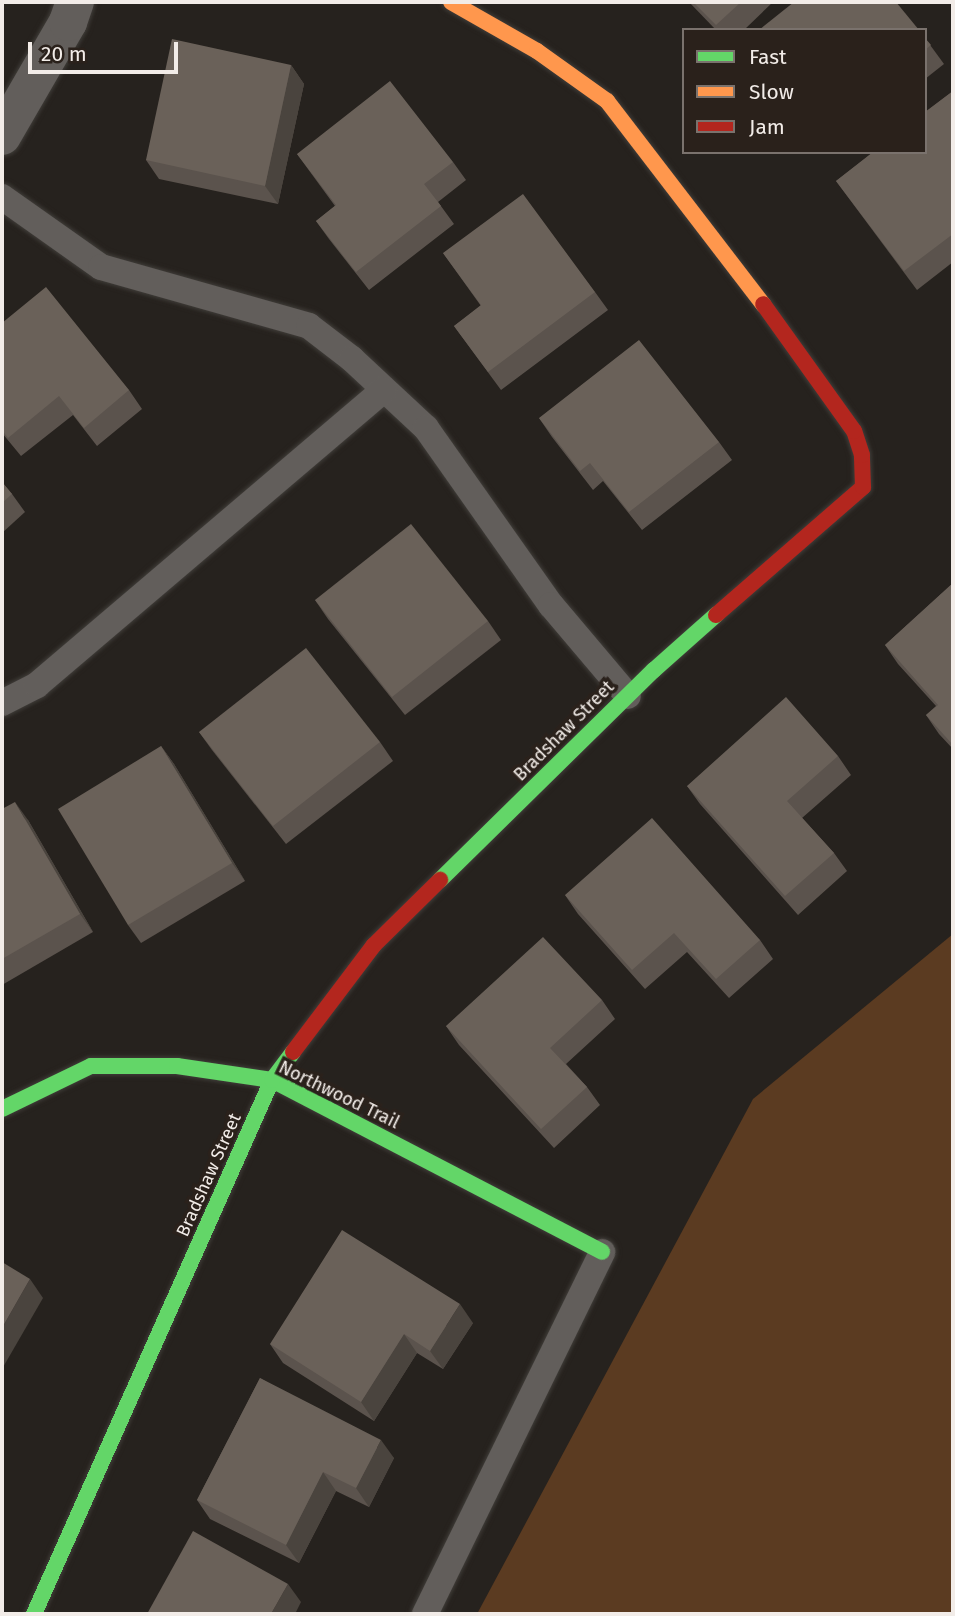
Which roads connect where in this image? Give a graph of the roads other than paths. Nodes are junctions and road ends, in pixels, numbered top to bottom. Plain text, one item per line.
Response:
1 (75, 2) edge
2 (451, 2) edge
3 (2, 136) edge
4 (2, 197) edge
5 (384, 390) junction
6 (628, 696) junction
7 (2, 703) edge
8 (272, 1080) junction
9 (2, 1109) edge
10 (602, 1252) joint
11 (34, 1614) edge
12 (425, 1614) edge

1 - 3 street
2 - 6 street, Bradshaw Street
4 - 5 lane
5 - 6 lane
5 - 7 lane
6 - 8 street, Bradshaw Street
8 - 9 street, Northwood Trail
8 - 10 street, Northwood Trail
8 - 11 street, Bradshaw Street
10 - 12 lane

